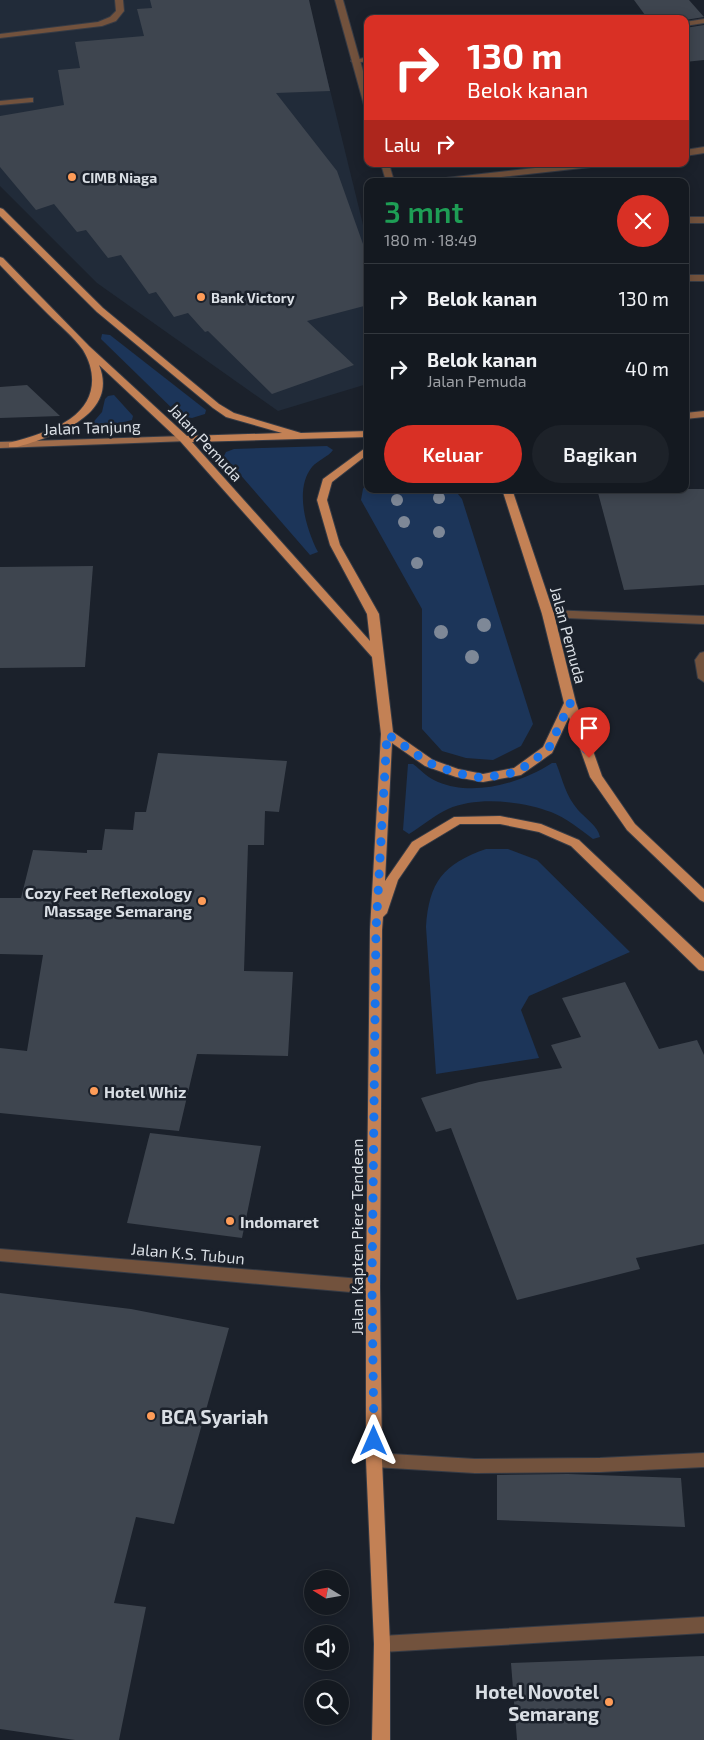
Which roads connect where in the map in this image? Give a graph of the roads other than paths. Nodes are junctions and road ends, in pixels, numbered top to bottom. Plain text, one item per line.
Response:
1 (119, 0) edge
2 (339, 0) edge
3 (704, 21) edge
4 (689, 23) edge
5 (0, 36) edge
6 (364, 60) edge
7 (355, 61) junction
8 (364, 91) edge
9 (30, 100) dead end
10 (0, 103) edge
11 (704, 150) edge
12 (689, 152) edge
13 (566, 167) edge
14 (472, 178) edge
15 (0, 212) edge
16 (689, 220) edge
17 (704, 220) edge
18 (0, 260) edge
19 (689, 278) edge
20 (704, 278) edge
21 (86, 348) junction
22 (704, 414) edge
23 (689, 416) edge
24 (364, 434) edge
25 (298, 435) junction
26 (184, 439) junction
27 (13, 445) junction
28 (0, 446) edge
29 (364, 452) edge
30 (509, 493) edge
31 (548, 614) junction
32 (704, 620) edge
33 (378, 656) junction
34 (704, 656) edge
35 (704, 678) edge
36 (570, 703) junction
37 (387, 734) junction
38 (704, 897) edge
39 (376, 930) junction
40 (704, 966) edge
41 (0, 1255) edge
42 (372, 1287) junction
43 (374, 1460) junction
44 (704, 1460) edge
45 (704, 1625) edge
46 (382, 1644) junction
47 (381, 1740) edge

1 - 5 street
2 - 7 street
3 - 4 street
6 - 7 street
7 - 8 street
9 - 10 street
11 - 12 street
13 - 14 street
15 - 25 main road, Jalan Pemuda
16 - 17 street
18 - 21 main road, Jalan Pemuda
19 - 20 street
21 - 26 main road, Jalan Pemuda
21 - 27 main road
22 - 23 main road
24 - 25 main road
25 - 26 main road
26 - 27 main road, Jalan Tanjung
26 - 33 main road, Jalan Pemuda
27 - 28 main road, Jalan Tanjung
29 - 33 main road
30 - 31 main road, Jalan Pemuda
31 - 32 street
31 - 36 main road, Jalan Pemuda
33 - 37 main road
34 - 35 street
36 - 37 main road
36 - 38 main road, Jalan Pemuda
37 - 39 main road, Jalan Kapten Piere Tendean
39 - 40 main road
39 - 42 main road, Jalan Kapten Piere Tendean
41 - 42 street, Jalan K.S. Tubun
42 - 43 main road, Jalan Kapten Piere Tendean
43 - 44 street
43 - 46 main road, Jalan Kapten Piere Tendean
45 - 46 street
46 - 47 main road, Jalan Kapten Piere Tendean

